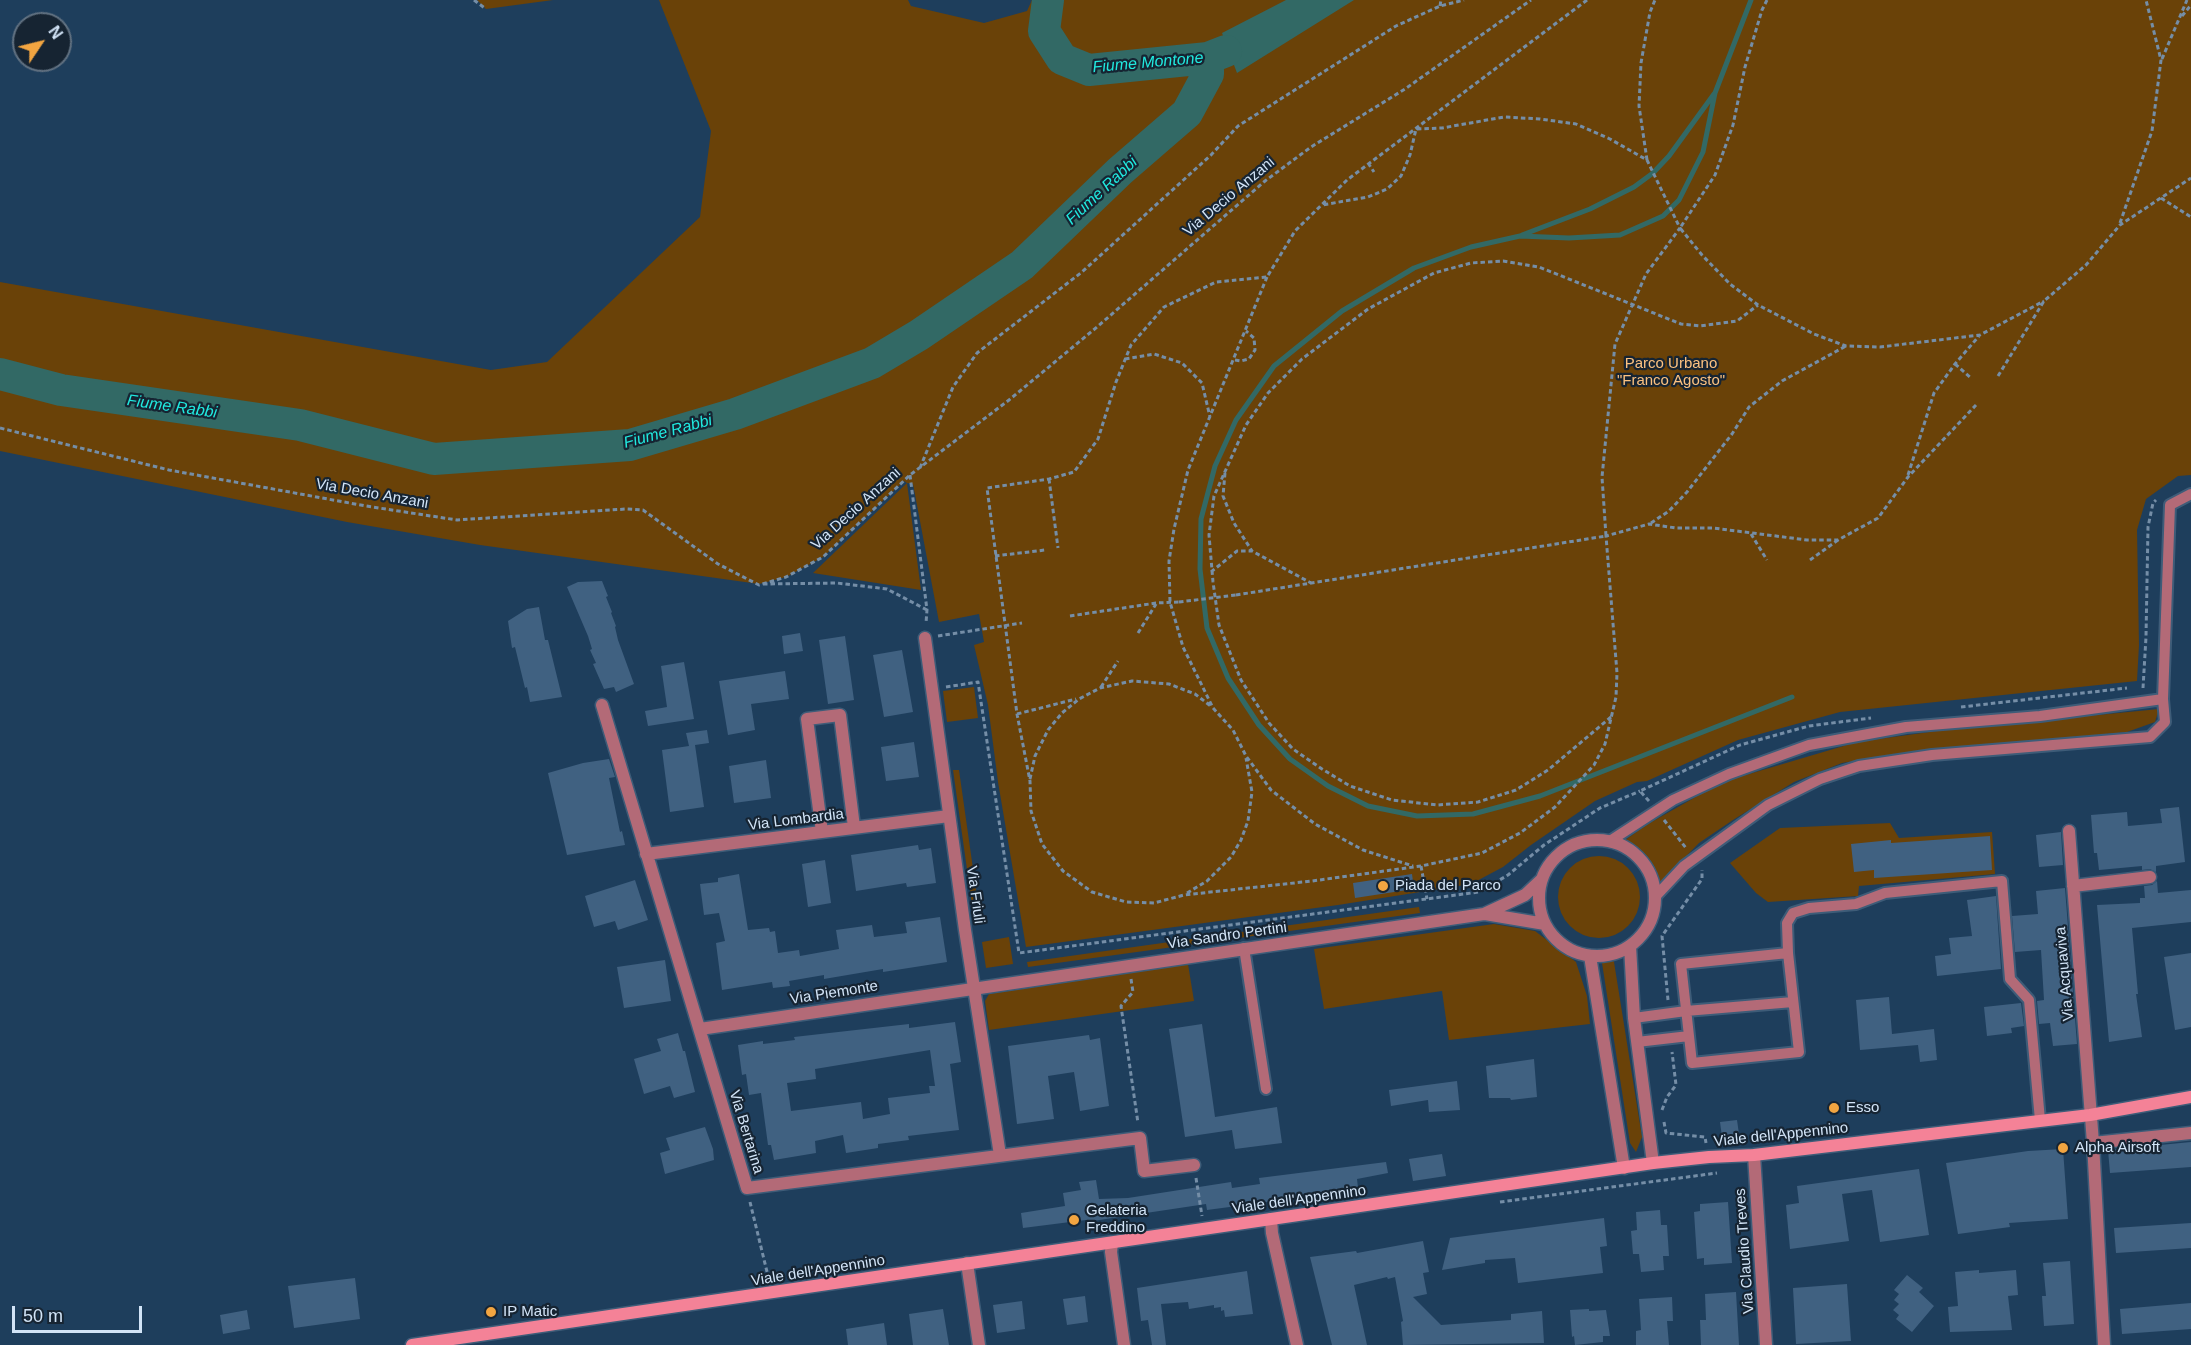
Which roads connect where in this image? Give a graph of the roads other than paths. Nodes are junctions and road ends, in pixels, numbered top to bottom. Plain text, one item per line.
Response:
1 (2191, 494) edge
2 (925, 638) road end
3 (2163, 699) junction
4 (602, 705) dead end
5 (949, 816) junction
6 (854, 827) junction
7 (2069, 831) dead end
8 (822, 832) junction
9 (1610, 842) junction
10 (646, 854) junction
11 (2150, 877) dead end
12 (1542, 879) junction
13 (2073, 886) junction
14 (1655, 897) junction
15 (1484, 914) junction
16 (1545, 924) junction
17 (1630, 946) junction
18 (1244, 948) junction
19 (1788, 953) junction
20 (1590, 956) junction
21 (974, 988) junction
22 (1793, 1002) junction
23 (1686, 1011) junction
24 (1634, 1018) junction
25 (700, 1029) junction
26 (1689, 1036) junction
27 (1637, 1042) junction
28 (1266, 1089) dead end
29 (2191, 1096) edge
30 (2090, 1115) junction
31 (2040, 1120) junction
32 (2191, 1133) edge
33 (2093, 1143) junction
34 (1000, 1155) junction
35 (1754, 1155) junction
36 (1653, 1163) junction
37 (1194, 1165) road end
38 (1624, 1168) junction
39 (1271, 1219) junction
40 (1112, 1243) junction
41 (967, 1263) junction
42 (412, 1345) edge
43 (978, 1345) edge
44 (1124, 1345) edge
45 (1297, 1345) edge
46 (1766, 1345) edge
47 (2104, 1345) edge

1 - 3 lane
2 - 5 street, Via Friuli
3 - 9 lane
3 - 14 lane
4 - 10 street, Via Bertarina
5 - 6 street, Via Lombardia
5 - 21 street, Via Friuli
6 - 8 street, Via Lombardia
6 - 8 street
7 - 13 street, Via Acquaviva
8 - 10 street, Via Lombardia
9 - 12 street
9 - 14 street
10 - 25 street, Via Bertarina
11 - 13 street
12 - 15 street, Via Sandro Pertini
12 - 16 street
13 - 30 street, Via Acquaviva
14 - 17 street
15 - 16 street, Via Sandro Pertini
15 - 18 street, Via Sandro Pertini
16 - 20 street
17 - 20 street
17 - 24 street
18 - 21 street, Via Sandro Pertini
18 - 28 lane
19 - 22 lane
19 - 23 lane
19 - 31 lane
20 - 38 street
21 - 25 street, Via Piemonte
21 - 34 street, Via Friuli
22 - 23 lane
22 - 26 lane
23 - 24 lane
23 - 26 lane
24 - 27 street
25 - 34 street, Via Bertarina
26 - 27 lane
27 - 36 street
29 - 30 main road, Viale dell'Appennino
30 - 31 main road, Viale dell'Appennino
30 - 33 street, Via Acquaviva
31 - 35 main road, Viale dell'Appennino
32 - 33 street
33 - 47 street, Via Acquaviva
34 - 37 street, Via Bertarina
35 - 36 main road, Viale dell'Appennino
35 - 46 street, Via Claudio Treves
36 - 38 main road, Viale dell'Appennino
38 - 39 main road, Viale dell'Appennino
39 - 40 main road, Viale dell'Appennino
39 - 45 street
40 - 41 main road, Viale dell'Appennino
40 - 44 street
41 - 42 main road, Viale dell'Appennino
41 - 43 street

